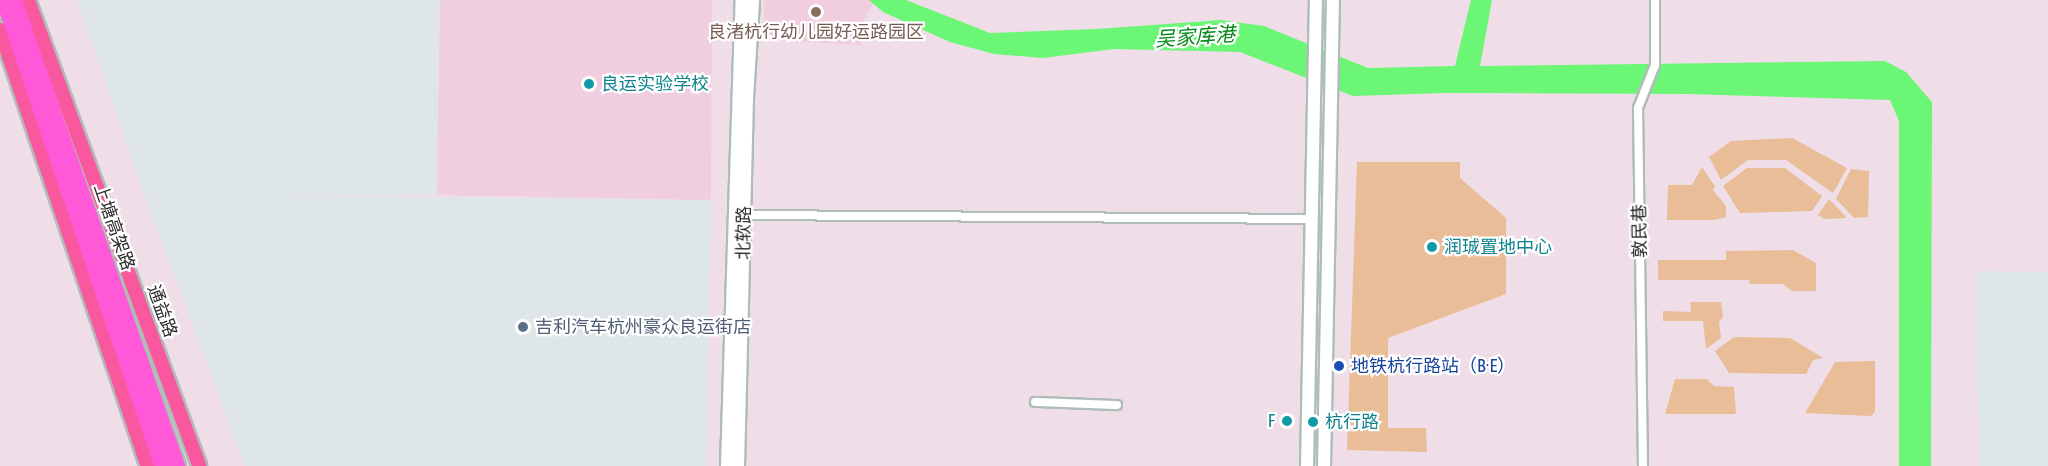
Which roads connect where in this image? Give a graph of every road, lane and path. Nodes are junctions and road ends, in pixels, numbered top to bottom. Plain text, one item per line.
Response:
1 (3, 0) edge
2 (14, 0) edge
3 (28, 0) edge
4 (742, 0) edge
5 (753, 0) edge
6 (1316, 0) edge
7 (1334, 0) edge
8 (1654, 0) edge
9 (0, 30) edge
10 (745, 215) junction
11 (1311, 219) junction
12 (1035, 402) dead end
13 (1117, 405) dead end
14 (148, 466) edge
15 (162, 466) edge
16 (177, 466) edge
17 (199, 466) edge
18 (727, 466) edge
19 (738, 466) edge
20 (1307, 466) edge
21 (1324, 466) edge
22 (1643, 466) edge

1 - 15 highway, 上塘高架路
2 - 16 highway, 上塘高架路
3 - 17 main road, 通益路
4 - 18 main road, 北软路
5 - 10 main road, 北软路
6 - 11 main road
7 - 21 main road
8 - 22 street, 敦民巷
9 - 14 main road
10 - 11 street
10 - 19 main road, 北软路
11 - 20 main road
12 - 13 street

